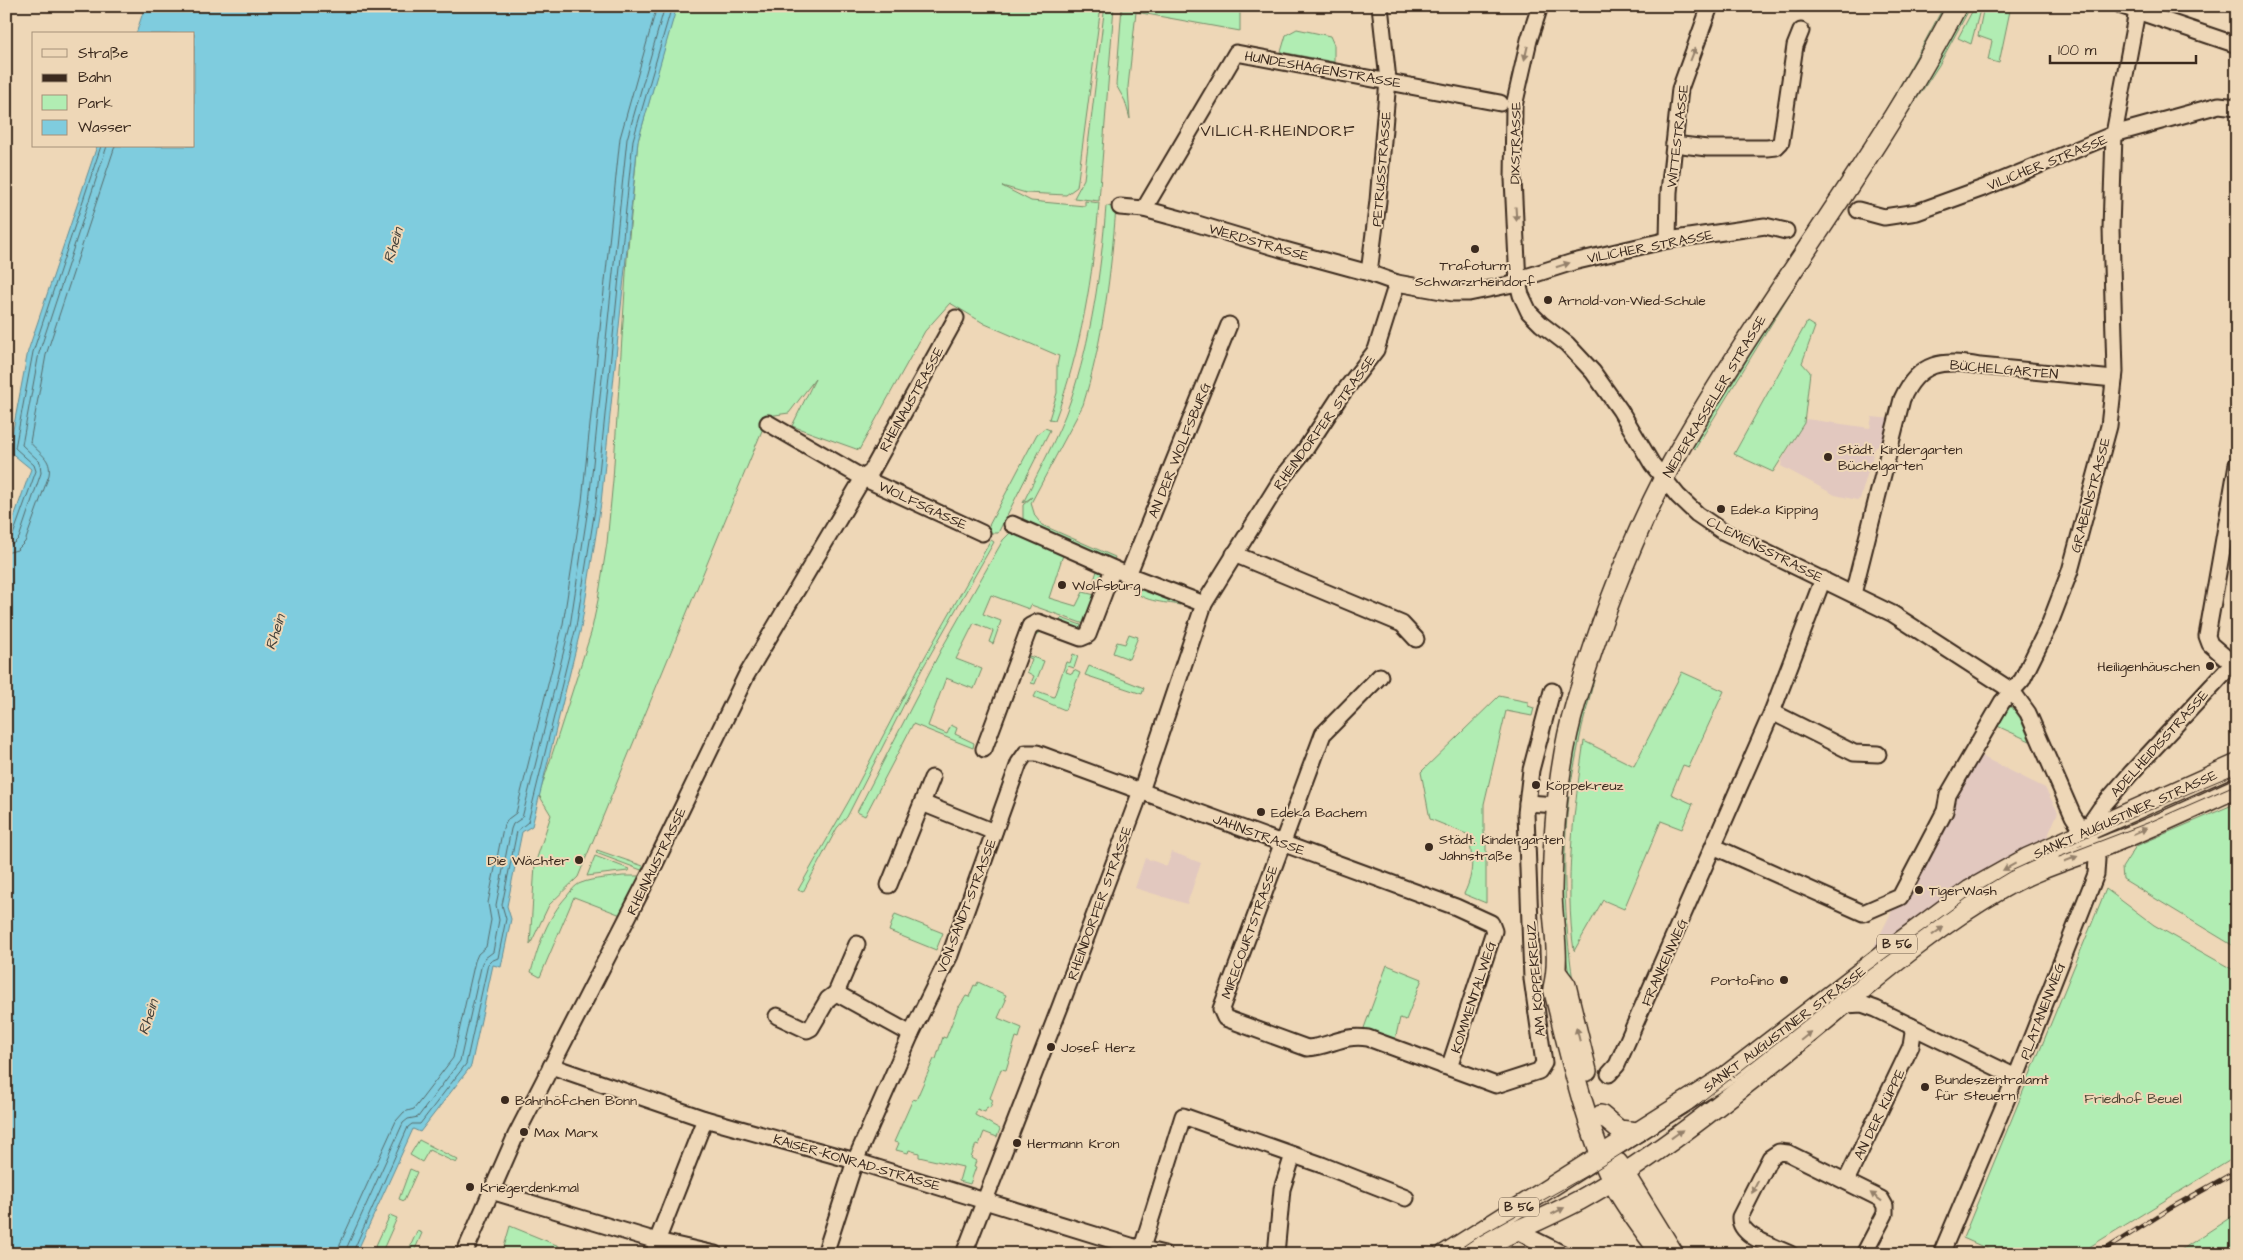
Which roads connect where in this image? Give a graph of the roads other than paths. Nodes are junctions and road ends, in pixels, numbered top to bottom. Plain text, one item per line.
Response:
1 (1380, 6) edge
2 (1540, 6) edge
3 (1710, 6) edge
4 (1957, 6) edge
5 (2132, 8) edge
6 (1801, 31) dead end
7 (2237, 45) edge
8 (1388, 80) junction
9 (1500, 103) dead end
10 (2237, 107) edge
11 (2114, 134) junction
12 (1674, 144) junction
13 (1120, 207) dead end
14 (1144, 209) junction
15 (1858, 210) dead end
16 (1786, 231) dead end
17 (1668, 240) junction
18 (1369, 273) junction
19 (1397, 283) junction
20 (1518, 283) junction
21 (956, 318) dead end
22 (1230, 325) dead end
23 (2114, 378) junction
24 (768, 423) dead end
25 (2237, 464) edge
26 (863, 478) junction
27 (1664, 479) junction
28 (1012, 524) dead end
29 (982, 533) dead end
30 (1234, 554) junction
31 (1113, 569) junction
32 (1128, 575) junction
33 (1823, 579) junction
34 (1853, 594) junction
35 (1204, 604) junction
36 (1416, 639) dead end
37 (2231, 660) edge
38 (1380, 676) dead end
39 (1552, 690) dead end
40 (2012, 691) junction
41 (1772, 712) junction
42 (984, 749) dead end
43 (1026, 753) joint
44 (1878, 754) dead end
45 (2237, 764) edge
46 (932, 778) dead end
47 (2237, 788) edge
48 (1141, 791) junction
49 (922, 803) junction
50 (1527, 808) junction
51 (1556, 811) junction
52 (2079, 824) junction
53 (994, 832) junction
54 (1282, 842) junction
55 (1715, 847) junction
56 (2095, 850) junction
57 (888, 885) dead end
58 (1491, 923) joint
59 (857, 944) dead end
60 (1871, 982) junction
61 (836, 993) junction
62 (1845, 1005) junction
63 (1876, 1009) junction
64 (777, 1016) dead end
65 (1911, 1026) junction
66 (912, 1034) junction
67 (1930, 1035) junction
68 (1912, 1046) junction
69 (551, 1066) junction
70 (1443, 1066) junction
71 (1609, 1074) dead end
72 (2016, 1077) junction
73 (1594, 1116) junction
74 (705, 1119) junction
75 (1638, 1132) junction
76 (1607, 1152) junction
77 (1649, 1154) junction
78 (1293, 1155) junction
79 (855, 1161) junction
80 (1578, 1169) junction
81 (1618, 1177) junction
82 (1846, 1181) junction
83 (491, 1191) junction
84 (1406, 1198) dead end
85 (986, 1200) junction
86 (1580, 1200) junction
87 (1637, 1210) junction
88 (1515, 1230) junction
89 (656, 1247) edge
90 (1141, 1251) edge
91 (1555, 1252) edge
92 (1867, 1253) edge
93 (464, 1254) edge
94 (715, 1254) edge
95 (825, 1254) edge
96 (964, 1254) edge
97 (1164, 1254) edge
98 (1276, 1254) edge
99 (1445, 1254) edge
100 (1470, 1254) edge
101 (1660, 1254) edge
102 (1674, 1254) edge
103 (1790, 1254) edge
104 (1941, 1254) edge

1 - 8 street, PETRUSSTRASSE
2 -> 20 street, DIXSTRASSE
12 -> 3 street, WITTESTRASSE
4 - 27 main road, NIEDERKASSELER STRASSE
5 - 7 street
5 - 11 street, GRABENSTRASSE
6 - 12 street
8 - 9 street, HUNDESHAGENSTRASSE
8 - 14 street, HUNDESHAGENSTRASSE
8 - 18 street, PETRUSSTRASSE
10 - 11 street, VILICHER STRASSE
11 - 15 street, VILICHER STRASSE
11 - 23 street, GRABENSTRASSE
12 - 17 street, WITTESTRASSE
13 - 14 street, WERDSTRASSE
14 - 18 street, WERDSTRASSE
16 - 17 street, VILICHER STRASSE
20 -> 17 street, VILICHER STRASSE
18 - 19 street, WERDSTRASSE
19 - 20 street
19 - 30 street, RHEINDORFER STRASSE
20 - 27 street, CLEMENSSTRASSE
21 - 26 street, RHEINAUSTRASSE
22 - 32 street, AN DER WOLFSBURG
23 - 34 street, BÜCHELGARTEN
23 - 40 street, GRABENSTRASSE
24 - 26 street
25 - 37 street
26 - 29 street, WOLFSGASSE
26 - 69 street, RHEINAUSTRASSE
27 - 33 street, CLEMENSSTRASSE
27 - 51 main road, NIEDERKASSELER STRASSE
28 - 31 street
30 - 35 street, RHEINDORFER STRASSE
30 - 36 street
31 - 32 street
31 - 42 street
32 - 35 street
33 - 34 street, CLEMENSSTRASSE
33 - 41 street, FRANKENWEG
34 - 40 street, CLEMENSSTRASSE
35 - 48 street, RHEINDORFER STRASSE
37 - 52 street, ADELHEIDISSTRASSE
38 - 54 street, MIRECOURTSTRASSE
39 - 50 street, AM KÖPPEKREUZ
40 - 52 street, CLEMENSSTRASSE
40 - 55 street, GRABENSTRASSE
41 - 44 street
41 - 55 street, FRANKENWEG
43 - 48 street, JAHNSTRASSE
43 - 53 street, VON-SANDT-STRASSE
45 - 52 main road, SANKT AUGUSTINER STRASSE / B 56
46 - 49 street
56 -> 47 main road, SANKT AUGUSTINER STRASSE / B 56
48 - 54 street, JAHNSTRASSE
48 - 85 street, RHEINDORFER STRASSE
49 - 53 street, VON-SANDT-STRASSE
49 - 57 street
50 - 51 street
50 - 70 street, AM KÖPPEKREUZ
51 - 73 main road, NIEDERKASSELER STRASSE
52 - 56 street, CLEMENSSTRASSE
52 -> 75 main road, SANKT AUGUSTINER STRASSE / B 56
53 - 66 street, VON-SANDT-STRASSE
54 - 58 street, JAHNSTRASSE
54 - 70 street, MIRECOURTSTRASSE
55 - 71 street, FRANKENWEG
60 -> 56 main road, SANKT AUGUSTINER STRASSE / B 56
56 - 72 street, PLATANENWEG
58 - 70 street, KOMMENTALWEG
59 - 61 street
60 - 62 main road, SANKT AUGUSTINER STRASSE / B 56
60 - 63 street
61 - 64 street
61 - 66 street
62 - 63 street
77 -> 62 main road, SANKT AUGUSTINER STRASSE / B 56
63 - 65 street
65 - 67 street
65 - 68 street, AN DER KÜPPE
66 - 79 street, VON-SANDT-STRASSE
67 - 68 street
67 - 72 street
68 - 82 street, AN DER KÜPPE
69 - 74 street, KAISER-KONRAD-STRASSE
69 - 83 street, RHEINAUSTRASSE
72 - 104 street, PLATANENWEG
73 - 75 main road
73 - 76 main road, NIEDERKASSELER STRASSE
73 - 80 main road
74 - 79 street, KAISER-KONRAD-STRASSE
74 - 89 street
75 - 76 main road, SANKT AUGUSTINER STRASSE / B 56
76 - 80 main road, SANKT AUGUSTINER STRASSE / B 56
76 - 81 main road, NIEDERKASSELER STRASSE
77 - 81 main road, SANKT AUGUSTINER STRASSE / B 56
77 - 87 main road
78 - 84 street
78 - 90 street
78 - 98 street
79 - 85 street, KAISER-KONRAD-STRASSE
79 - 95 street, VON-SANDT-STRASSE
80 - 99 main road, SANKT AUGUSTINER STRASSE / B 56
81 - 86 main road, SANKT AUGUSTINER STRASSE / B 56
81 - 87 main road, NIEDERKASSELER STRASSE
92 -> 82 street
82 -> 103 street
83 - 89 street
83 - 93 street, RHEINAUSTRASSE
85 - 90 street, KAISER-KONRAD-STRASSE
85 - 96 street, RHEINDORFER STRASSE
86 - 87 main road
88 -> 86 main road, SANKT AUGUSTINER STRASSE / B 56
87 - 101 main road
87 - 102 main road
88 - 91 street
88 - 100 main road, SANKT AUGUSTINER STRASSE / B 56
89 - 94 street
90 - 97 street, KAISER-KONRAD-STRASSE

